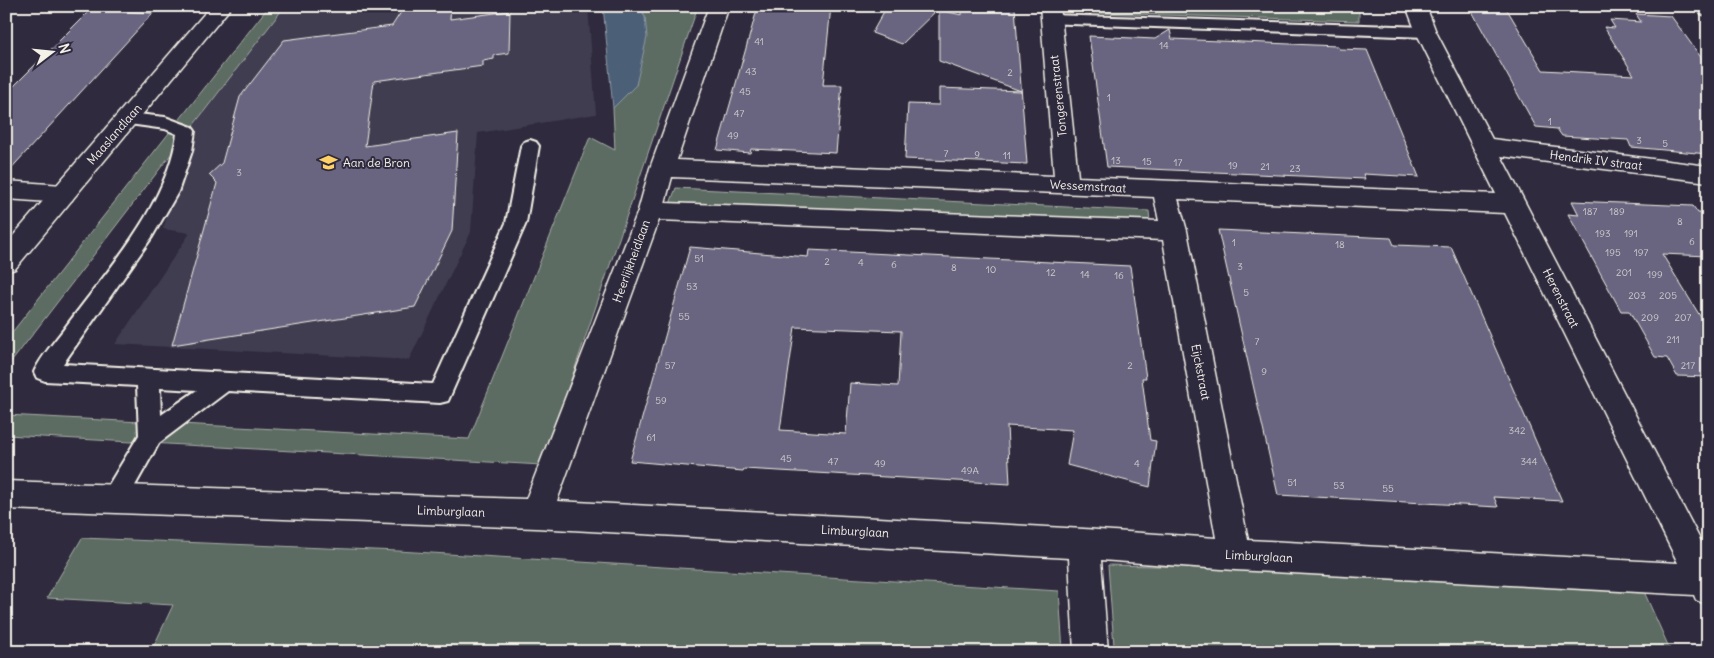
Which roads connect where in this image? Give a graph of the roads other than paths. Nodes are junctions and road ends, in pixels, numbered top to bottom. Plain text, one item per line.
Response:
1 (222, 6) edge
2 (719, 6) edge
3 (1416, 6) edge
4 (1705, 6) edge
5 (1708, 10) edge
6 (1050, 13) edge
7 (1426, 32) junction
8 (128, 119) junction
9 (530, 146) dead end
10 (1484, 146) junction
11 (662, 168) junction
12 (1708, 174) edge
13 (1067, 185) junction
14 (6, 190) edge
15 (1164, 190) junction
16 (63, 194) junction
17 (1514, 204) junction
18 (650, 211) junction
19 (1174, 231) junction
20 (6, 262) edge
21 (148, 378) junction
22 (224, 382) junction
23 (151, 436) junction
24 (6, 495) edge
25 (114, 499) junction
26 (536, 514) junction
27 (1084, 544) junction
28 (1236, 555) junction
29 (1706, 584) edge
30 (1091, 652) edge

1 - 8 street, Maaslandlaan
2 - 11 street, Heerlijkheidlaan
3 - 7 street, Herenstraat
4 - 5 street
6 - 7 lane
6 - 13 street, Tongerenstraat
7 - 10 street, Herenstraat
8 - 16 street, Maaslandlaan
8 - 21 lane
9 - 22 lane
10 - 12 street, Hendrik IV straat
10 - 17 street, Herenstraat
11 - 13 street, Wessemstraat
11 - 18 street, Heerlijkheidlaan
13 - 15 street, Wessemstraat
14 - 16 street
15 - 17 street, Wessemstraat
15 - 19 street, Eijckstraat
16 - 20 street, Maaslandlaan
17 - 29 street, Herenstraat
18 - 19 street
18 - 26 street, Heerlijkheidlaan
19 - 28 street, Eijckstraat
21 - 22 lane
21 - 23 lane
22 - 23 lane
23 - 25 lane
24 - 25 street, Limburglaan
25 - 26 street, Limburglaan
26 - 27 street, Limburglaan
27 - 28 street, Limburglaan
27 - 30 street
28 - 29 street, Limburglaan

